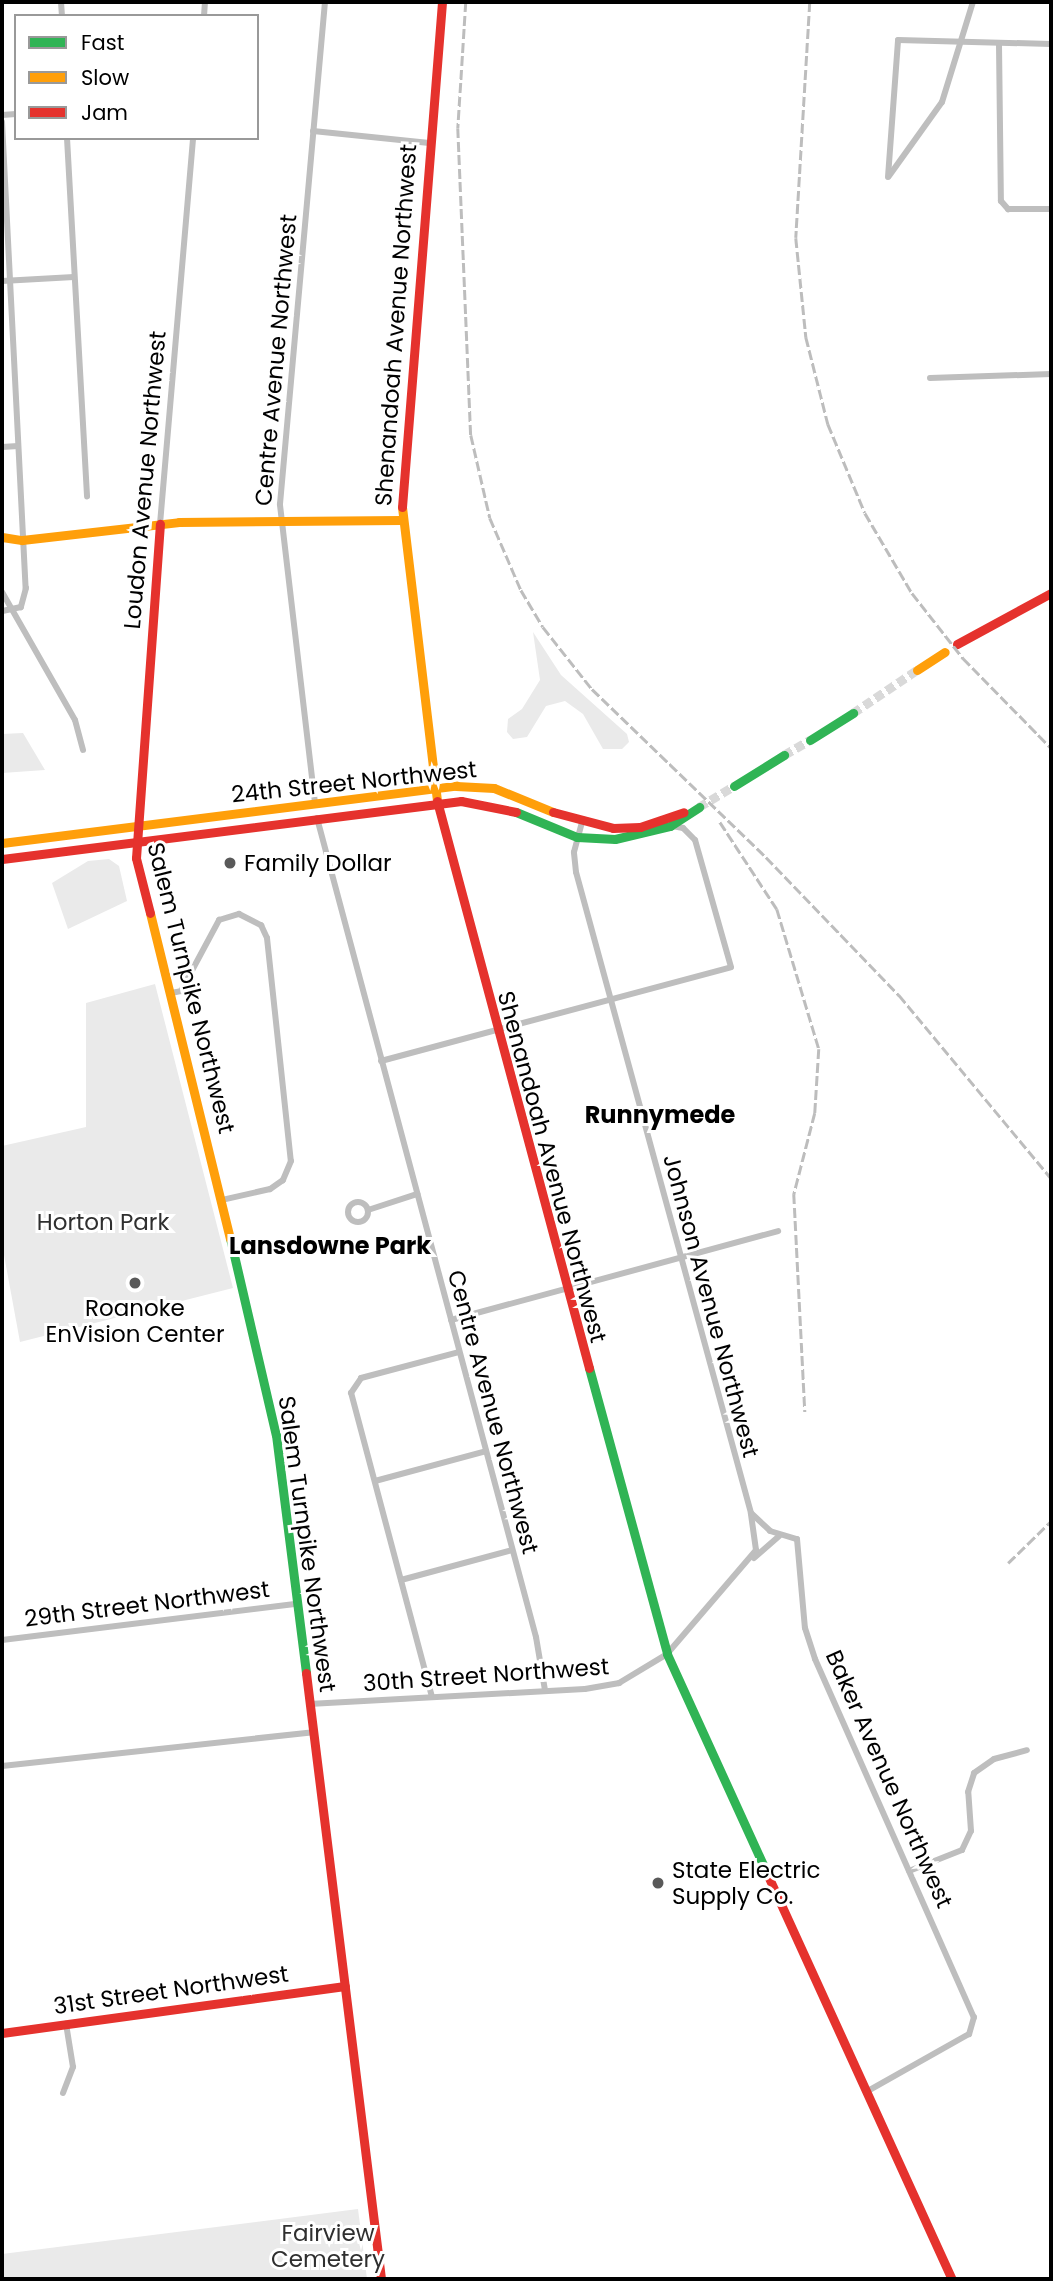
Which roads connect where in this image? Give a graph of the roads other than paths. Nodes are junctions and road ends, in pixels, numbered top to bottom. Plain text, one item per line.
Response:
1 (325, 2) edge
2 (442, 2) edge
3 (973, 2) edge
4 (961, 43) junction
5 (1051, 44) edge
6 (999, 45) junction
7 (2, 122) edge
8 (313, 131) junction
9 (67, 140) edge
10 (193, 140) edge
11 (429, 143) junction
12 (1051, 209) edge
13 (74, 277) junction
14 (2, 281) edge
15 (10, 281) junction
16 (1051, 374) edge
17 (930, 378) dead end
18 (18, 446) junction
19 (2, 447) edge
20 (87, 496) dead end
21 (401, 520) junction
22 (281, 522) junction
23 (160, 524) junction
24 (2, 537) edge
25 (22, 540) junction
26 (2, 592) edge
27 (1051, 593) edge
28 (12, 610) junction
29 (2, 611) edge
30 (957, 644) dead end
31 (945, 652) dead end
32 (917, 670) tunnel mouth
33 (853, 713) tunnel mouth
34 (810, 740) tunnel mouth
35 (83, 750) dead end
36 (784, 755) tunnel mouth
37 (734, 786) tunnel mouth
38 (433, 788) junction
39 (315, 803) junction
40 (436, 804) junction
41 (317, 818) junction
42 (582, 823) junction
43 (135, 825) junction
44 (670, 826) junction
45 (577, 837) junction
46 (134, 841) junction
47 (2, 843) edge
48 (2, 859) edge
49 (171, 993) junction
50 (611, 1000) junction
51 (496, 1031) junction
52 (381, 1061) junction
53 (417, 1194) junction
54 (222, 1200) junction
55 (368, 1210) dead end
56 (778, 1231) dead end
57 (681, 1258) junction
58 (566, 1290) junction
59 (451, 1320) junction
60 (459, 1352) junction
61 (485, 1451) junction
62 (375, 1481) junction
63 (751, 1513) junction
64 (779, 1535) junction
65 (512, 1550) junction
66 (744, 1567) junction
67 (401, 1580) junction
68 (297, 1604) junction
69 (2, 1640) edge
70 (667, 1654) junction
71 (545, 1690) junction
72 (432, 1697) junction
73 (309, 1704) junction
74 (313, 1731) junction
75 (1027, 1751) dead end
76 (2, 1766) edge
77 (909, 1871) junction
78 (345, 1986) junction
79 (66, 2024) junction
80 (2, 2033) edge
81 (866, 2092) junction
82 (63, 2093) dead end
83 (381, 2279) edge
84 (952, 2279) edge

1 - 8 street, Centre Avenue Northwest
2 - 11 street, Shenandoah Avenue Northwest
3 - 4 street
4 - 4 street
4 - 6 street
5 - 6 street
6 - 12 street
7 - 15 street
8 - 11 street
8 - 22 street, Centre Avenue Northwest
9 - 13 street
10 - 23 street, Loudon Avenue Northwest
11 - 21 street, Shenandoah Avenue Northwest
13 - 15 street
13 - 20 street
14 - 15 street
15 - 18 street
16 - 17 street
18 - 19 street
18 - 25 street
21 - 22 street
21 - 38 street, Shenandoah Avenue Northwest
22 - 23 street
22 - 39 street, Centre Avenue Northwest
23 - 25 street
23 - 43 street, Loudon Avenue Northwest
24 - 25 street
25 - 28 street
26 - 28 street
27 - 30 street
28 - 29 street
28 - 35 street
31 - 32 street
33 - 34 street
36 - 37 street
38 - 39 street, 24th Street Northwest
38 - 40 street, Shenandoah Avenue Northwest
38 - 42 street, 24th Street Northwest
39 - 43 street, 24th Street Northwest
40 - 41 street, 24th Street Northwest
40 - 45 street, 24th Street Northwest
40 - 51 street, Shenandoah Avenue Northwest
41 - 46 street, 24th Street Northwest
41 - 52 street, Centre Avenue Northwest
42 - 44 street, 24th Street Northwest
42 - 45 street, Johnson Avenue Northwest
43 - 46 street, Salem Turnpike Northwest
43 - 47 street, 24th Street Northwest
44 - 45 street, 24th Street Northwest
44 - 50 street
45 - 50 street, Johnson Avenue Northwest
46 - 48 street, 24th Street Northwest
46 - 49 street, Salem Turnpike Northwest
49 - 54 street, Salem Turnpike Northwest
49 - 54 street
50 - 51 street
50 - 57 street, Johnson Avenue Northwest
51 - 52 street
51 - 58 street, Shenandoah Avenue Northwest
52 - 53 street, Centre Avenue Northwest
53 - 55 street
53 - 59 street, Centre Avenue Northwest
54 - 68 street, Salem Turnpike Northwest
56 - 57 street
57 - 58 street
57 - 63 street, Johnson Avenue Northwest
58 - 59 street
58 - 70 street, Shenandoah Avenue Northwest
59 - 60 street, Centre Avenue Northwest
60 - 61 street, Centre Avenue Northwest
60 - 62 street
61 - 62 street
61 - 65 street, Centre Avenue Northwest
62 - 67 street
63 - 64 street
63 - 66 street, 30th Street Northwest
64 - 66 street, 30th Street Northwest
64 - 77 street, Baker Avenue Northwest
65 - 67 street
65 - 71 street, Centre Avenue Northwest
66 - 70 street, 30th Street Northwest
67 - 72 street
68 - 69 street, 29th Street Northwest
68 - 73 street, Salem Turnpike Northwest
70 - 71 street, 30th Street Northwest
70 - 81 street, Shenandoah Avenue Northwest
71 - 72 street, 30th Street Northwest
72 - 73 street, 30th Street Northwest
73 - 74 street, Salem Turnpike Northwest
74 - 76 street
74 - 78 street, Salem Turnpike Northwest
75 - 77 street
77 - 81 street, Baker Avenue Northwest
78 - 79 street, 31st Street Northwest
78 - 83 street, Salem Turnpike Northwest
79 - 80 street, 31st Street Northwest
79 - 82 street
81 - 84 street, Shenandoah Avenue Northwest

